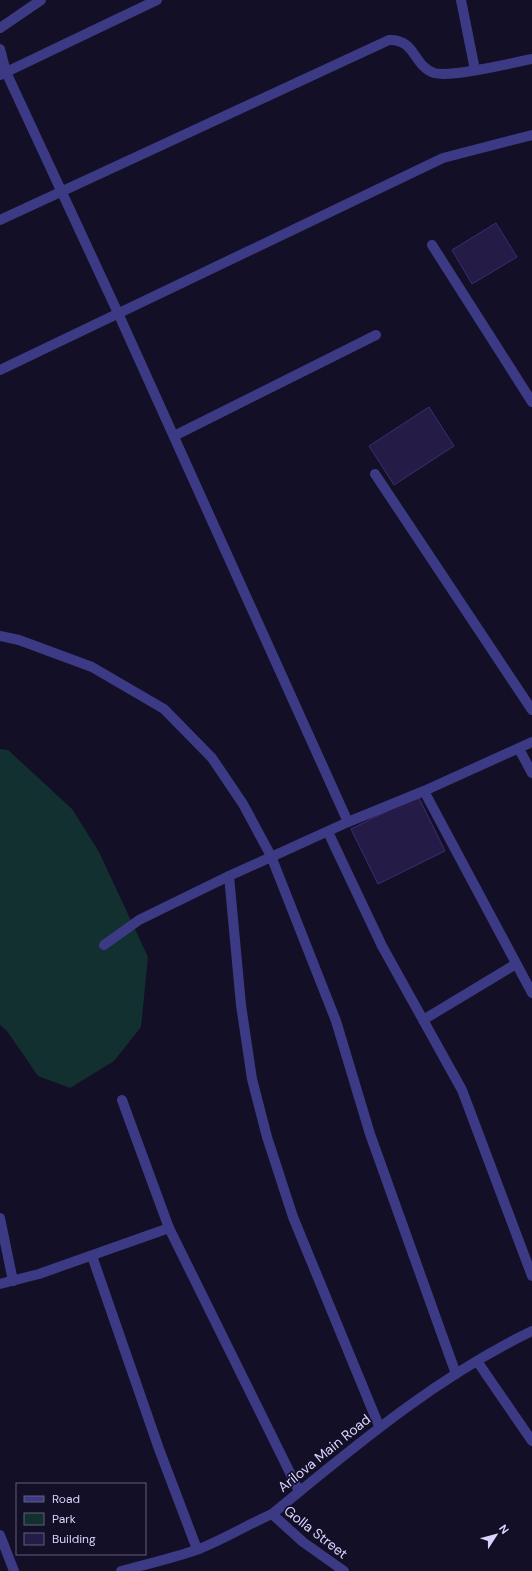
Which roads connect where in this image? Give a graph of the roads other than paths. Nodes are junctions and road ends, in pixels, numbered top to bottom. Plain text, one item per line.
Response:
1 (41, 0) edge
2 (157, 0) edge
3 (461, 0) edge
4 (0, 28) edge
5 (0, 48) edge
6 (532, 59) edge
7 (475, 70) junction
8 (3, 74) edge
9 (532, 135) edge
10 (61, 190) junction
11 (0, 220) edge
12 (432, 245) dead end
13 (118, 313) junction
14 (376, 335) dead end
15 (0, 370) edge
16 (532, 402) edge
17 (174, 436) junction
18 (375, 474) dead end
19 (0, 636) edge
20 (532, 710) edge
21 (532, 742) edge
22 (519, 749) junction
23 (532, 773) edge
24 (424, 791) junction
25 (348, 822) junction
26 (328, 832) junction
27 (271, 856) junction
28 (229, 876) junction
29 (104, 945) dead end
30 (516, 964) junction
31 (532, 993) edge
32 (423, 1020) junction
33 (122, 1100) dead end
34 (0, 1218) edge
35 (169, 1228) junction
36 (92, 1256) junction
37 (532, 1276) edge
38 (13, 1281) junction
39 (0, 1284) edge
40 (532, 1331) edge
41 (478, 1361) junction
42 (456, 1374) junction
43 (379, 1426) junction
44 (532, 1441) edge
45 (299, 1491) junction
46 (272, 1514) junction
47 (0, 1535) edge
48 (197, 1549) junction
49 (14, 1571) edge
50 (121, 1571) edge
51 (344, 1571) edge

1 - 4 street
2 - 8 street
3 - 7 street
5 - 8 street
6 - 7 street
7 - 10 street
8 - 10 street
9 - 13 street
10 - 11 street
10 - 13 street
12 - 16 street
13 - 15 street
13 - 17 street
14 - 17 street
17 - 25 street
18 - 20 street
19 - 27 street
21 - 22 street
22 - 23 street
22 - 24 street
24 - 25 street
24 - 30 street
25 - 26 street
26 - 27 street
26 - 32 street
27 - 28 street
27 - 42 street
28 - 29 street
28 - 43 street
30 - 31 street
30 - 32 street
32 - 37 street
33 - 35 street
34 - 38 street
35 - 36 street
35 - 45 street
36 - 38 street
36 - 48 street
38 - 39 street
40 - 41 street, Arilova Main Road
41 - 42 street, Arilova Main Road
41 - 44 street
42 - 43 street, Arilova Main Road
43 - 45 street, Arilova Main Road
45 - 46 street, Arilova Main Road
46 - 48 street, Arilova Main Road
46 - 51 street, Golla Street
47 - 49 street
48 - 50 street, Arilova Main Road

